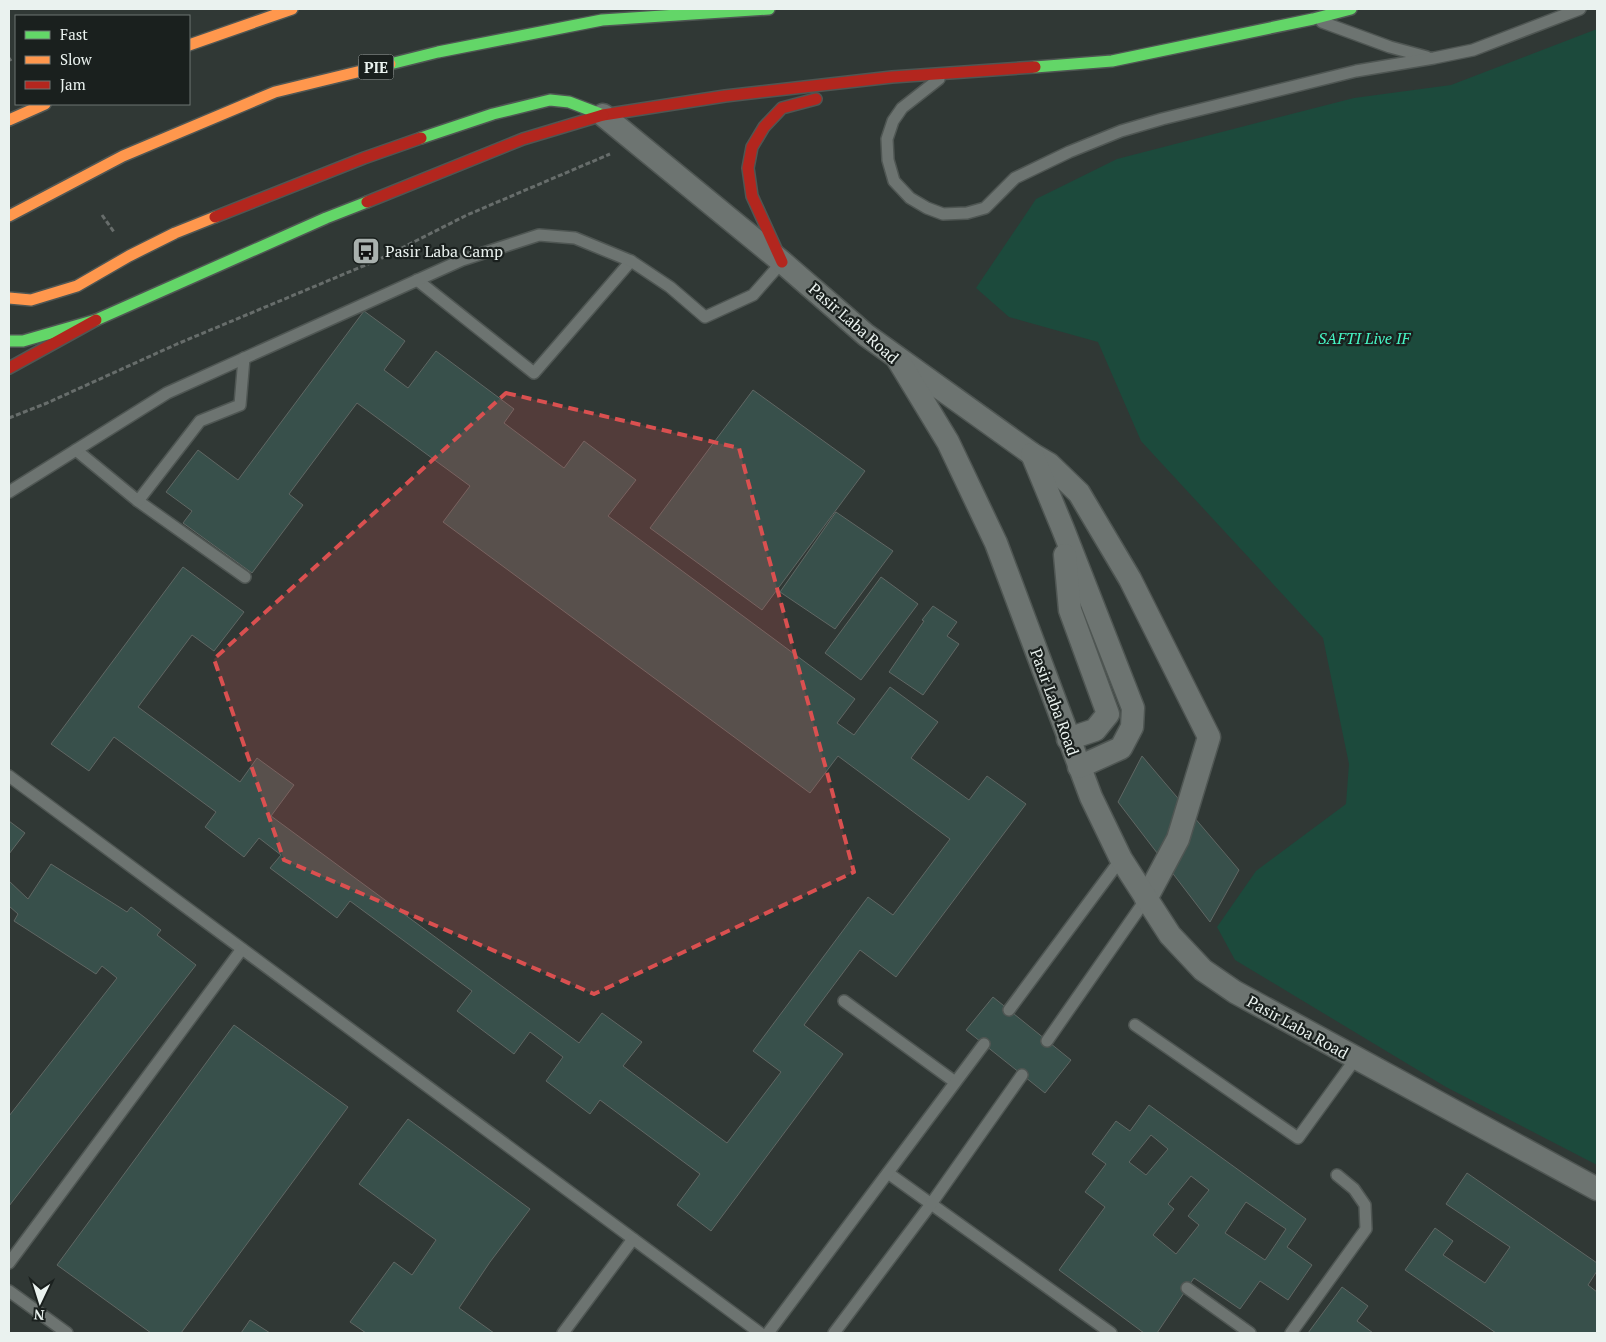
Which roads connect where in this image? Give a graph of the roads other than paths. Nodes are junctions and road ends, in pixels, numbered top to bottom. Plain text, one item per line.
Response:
1 (292, 9) edge
2 (769, 9) edge
3 (1352, 9) edge
4 (1580, 9) edge
5 (1313, 19) junction
6 (190, 45) edge
7 (1434, 58) junction
8 (946, 74) junction
9 (892, 77) junction
10 (43, 105) edge
11 (604, 116) junction
12 (9, 120) edge
13 (9, 216) edge
14 (631, 261) junction
15 (782, 262) junction
16 (417, 280) junction
17 (9, 298) edge
18 (96, 320) junction
19 (9, 341) edge
20 (244, 358) junction
21 (897, 358) junction
22 (9, 368) edge
23 (76, 450) junction
24 (1032, 454) junction
25 (9, 492) edge
26 (138, 501) junction
27 (1063, 529) junction
28 (245, 577) dead end
29 (1068, 739) junction
30 (1079, 767) junction
31 (9, 776) edge
32 (1121, 859) junction
33 (1146, 899) junction
34 (242, 949) junction
35 (844, 1001) dead end
36 (1009, 1010) dead end
37 (1135, 1025) dead end
38 (1047, 1041) dead end
39 (984, 1044) dead end
40 (1356, 1058) junction
41 (1022, 1075) dead end
42 (955, 1082) junction
43 (888, 1173) junction
44 (1337, 1175) dead end
45 (1597, 1189) edge
46 (931, 1204) junction
47 (633, 1239) junction
48 (9, 1262) edge
49 (1187, 1288) dead end
50 (9, 1291) edge
51 (67, 1333) edge
52 (563, 1333) edge
53 (760, 1333) edge
54 (768, 1333) edge
55 (834, 1333) edge
56 (1111, 1333) edge
57 (1250, 1333) edge
58 (1291, 1333) edge

1 - 6 main road
2 - 13 main road, PIE
3 - 5 main road
4 - 7 lane
5 - 7 lane
5 - 8 main road
7 - 8 lane
8 - 9 main road
9 - 11 main road
9 - 15 main road
10 - 12 main road
11 - 15 street, Pasir Laba Road
11 - 17 main road
11 - 18 main road
14 - 15 lane
14 - 16 lane
14 - 16 lane
15 - 21 street, Pasir Laba Road
16 - 20 lane
18 - 19 main road
18 - 22 main road
20 - 23 lane
20 - 26 lane
21 - 24 street
21 - 29 street, Pasir Laba Road
23 - 25 lane
23 - 26 lane
24 - 27 street
24 - 33 street
26 - 28 lane
27 - 29 street
27 - 30 street
29 - 30 street, Pasir Laba Road
30 - 32 street, Pasir Laba Road
31 - 34 lane
32 - 33 street, Pasir Laba Road
32 - 36 lane
33 - 38 lane
33 - 40 street, Pasir Laba Road
34 - 47 lane
34 - 48 lane
35 - 42 lane
37 - 40 lane
39 - 42 lane
40 - 45 street, Pasir Laba Road
41 - 46 lane
42 - 43 lane
43 - 46 lane
43 - 54 lane
44 - 58 lane
46 - 55 lane
46 - 56 lane
47 - 52 lane
47 - 53 lane
49 - 57 lane
50 - 51 lane

